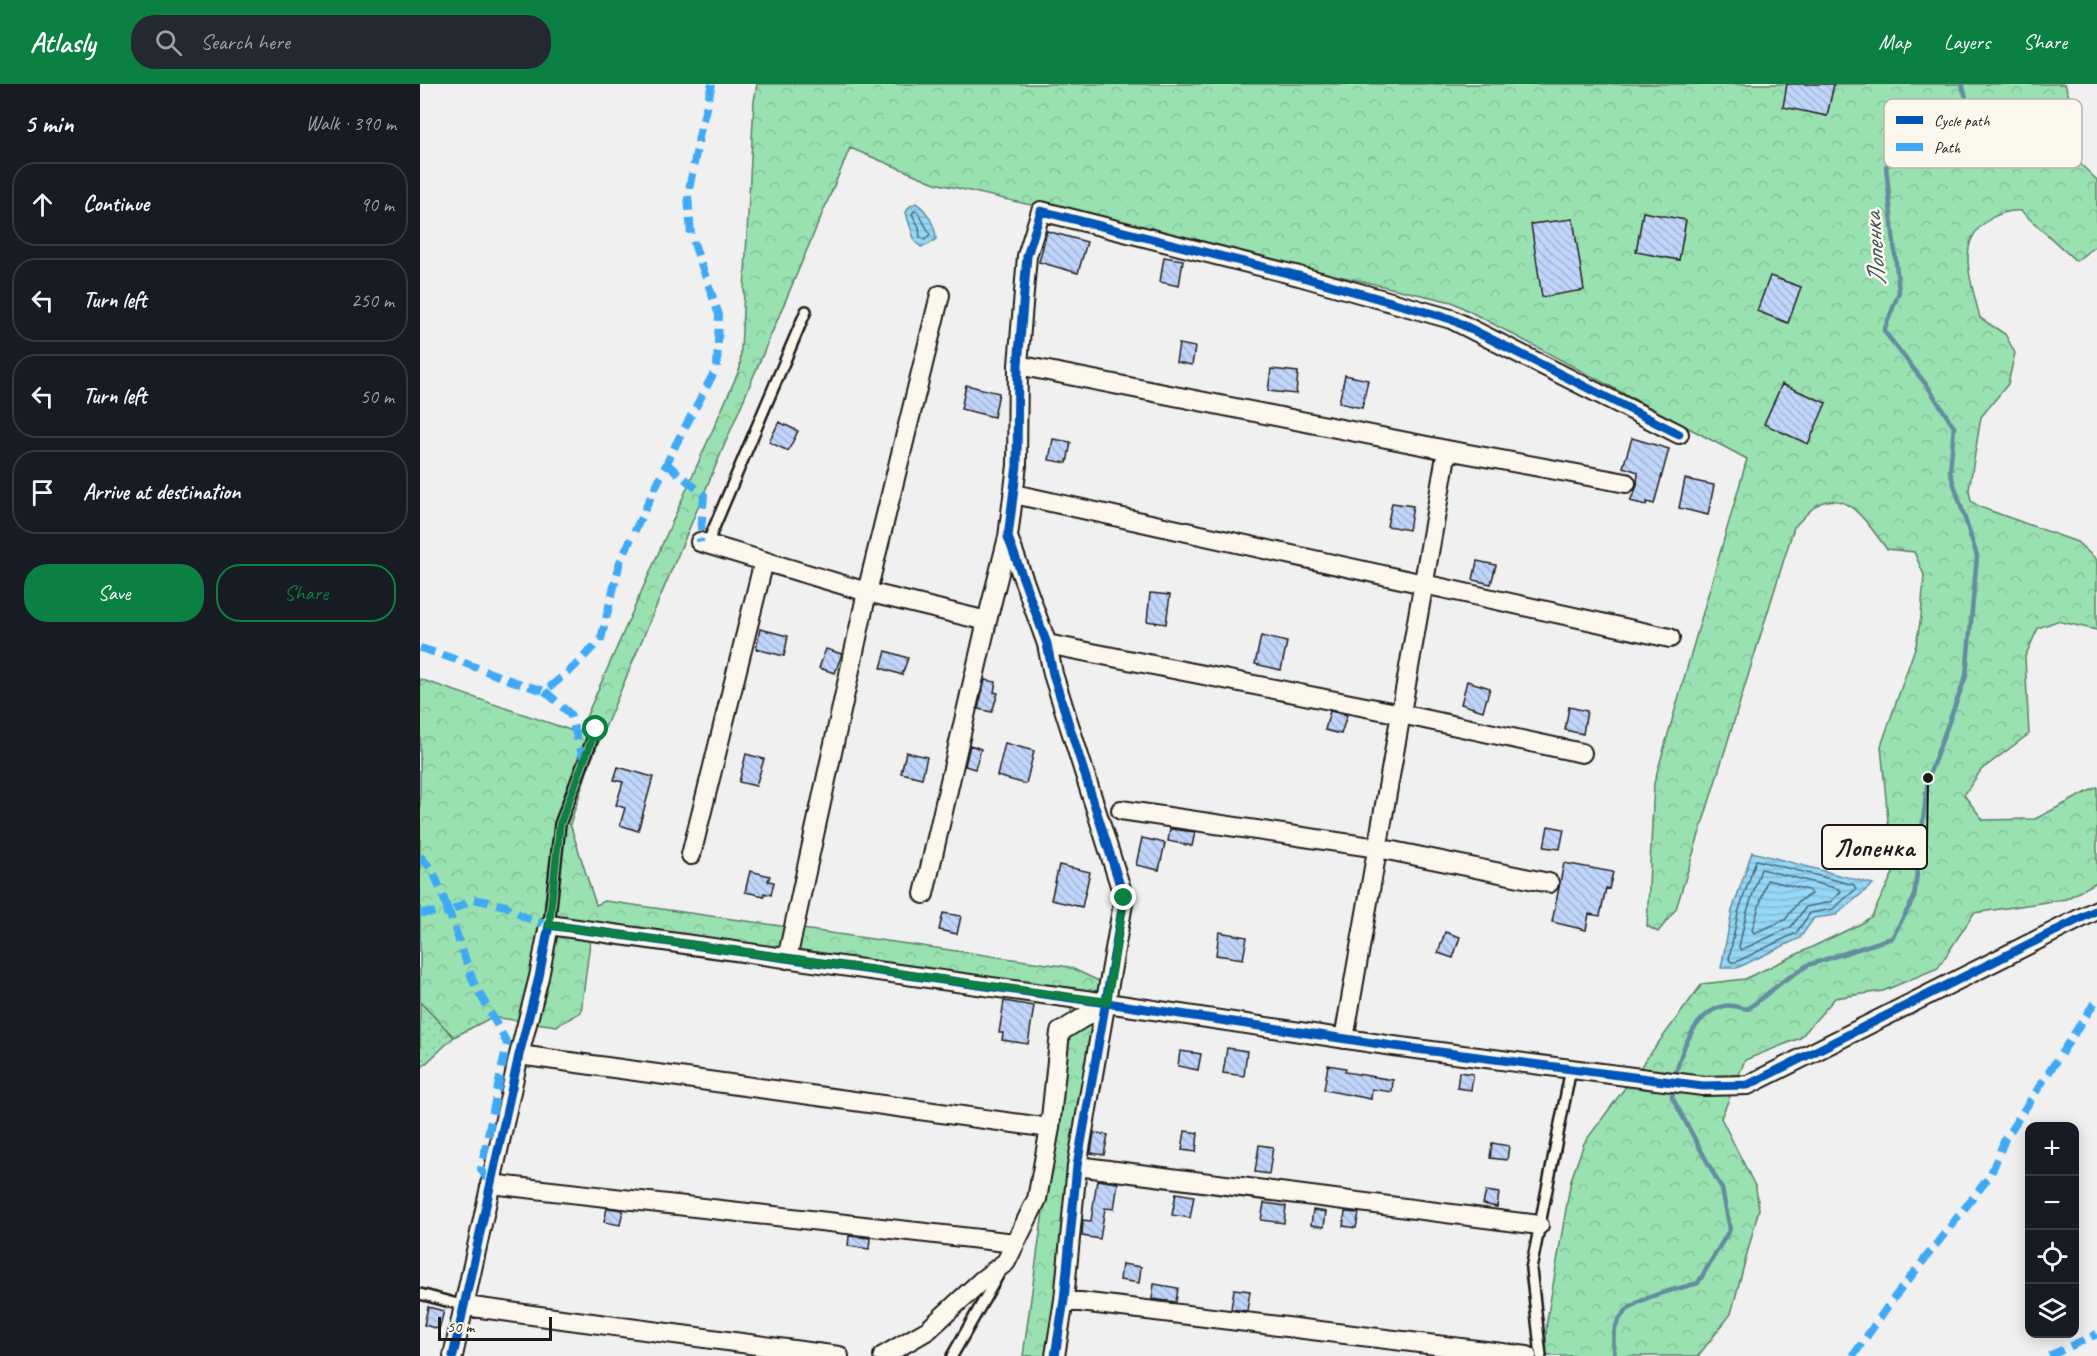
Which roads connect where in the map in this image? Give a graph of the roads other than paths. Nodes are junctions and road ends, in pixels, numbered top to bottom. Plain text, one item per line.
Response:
1 (940, 295) dead end
2 (806, 311) dead end
3 (1018, 365) junction
4 (1679, 434) dead end
5 (1447, 450) junction
6 (1626, 483) dead end
7 (1014, 494) junction
8 (1008, 537) junction
9 (704, 543) joint
10 (764, 561) junction
11 (1424, 584) junction
12 (867, 592) junction
13 (987, 621) junction
14 (1670, 638) dead end
15 (1047, 644) junction
16 (1401, 714) junction
17 (596, 729) dead end
18 (1582, 753) dead end
19 (1121, 810) dead end
20 (1378, 848) junction
21 (691, 855) dead end
22 (1549, 883) dead end
23 (924, 894) dead end
24 (2097, 910) edge
25 (549, 925) junction
26 (787, 959) junction
27 (1107, 1002) junction
28 (1344, 1039) junction
29 (519, 1055) junction
30 (1571, 1069) junction
31 (1050, 1128) junction
32 (1077, 1166) junction
33 (490, 1184) junction
34 (1539, 1225) junction
35 (1015, 1243) junction
36 (1006, 1262) junction
37 (420, 1294) edge
38 (1064, 1300) junction
39 (465, 1306) junction
40 (453, 1356) edge
41 (839, 1356) edge
42 (883, 1356) edge
43 (952, 1356) edge
44 (1055, 1356) edge
45 (1527, 1356) edge
46 (1541, 1356) edge

1 - 12 street
2 - 9 lane
3 - 4 street
3 - 5 street
3 - 7 street
5 - 6 street
5 - 11 street
7 - 8 street
7 - 11 street
8 - 13 street
8 - 15 street
9 - 10 street
10 - 12 street
10 - 21 street
11 - 14 street
11 - 16 street
12 - 13 street
12 - 26 street
13 - 23 street
15 - 16 street
15 - 27 street
16 - 18 street
16 - 20 street
17 - 25 lane
19 - 20 street
20 - 22 street
20 - 28 street
24 - 30 street
25 - 26 street
25 - 29 street
26 - 27 street
27 - 28 street
27 - 31 street
27 - 32 street
28 - 30 street
29 - 31 street
29 - 33 street
30 - 34 lane
31 - 35 street
32 - 34 street
32 - 38 street
33 - 35 street
33 - 39 street
34 - 46 lane
35 - 36 street
36 - 42 street
36 - 43 lane
37 - 39 lane
38 - 44 street
38 - 45 street
39 - 40 street
39 - 41 street

